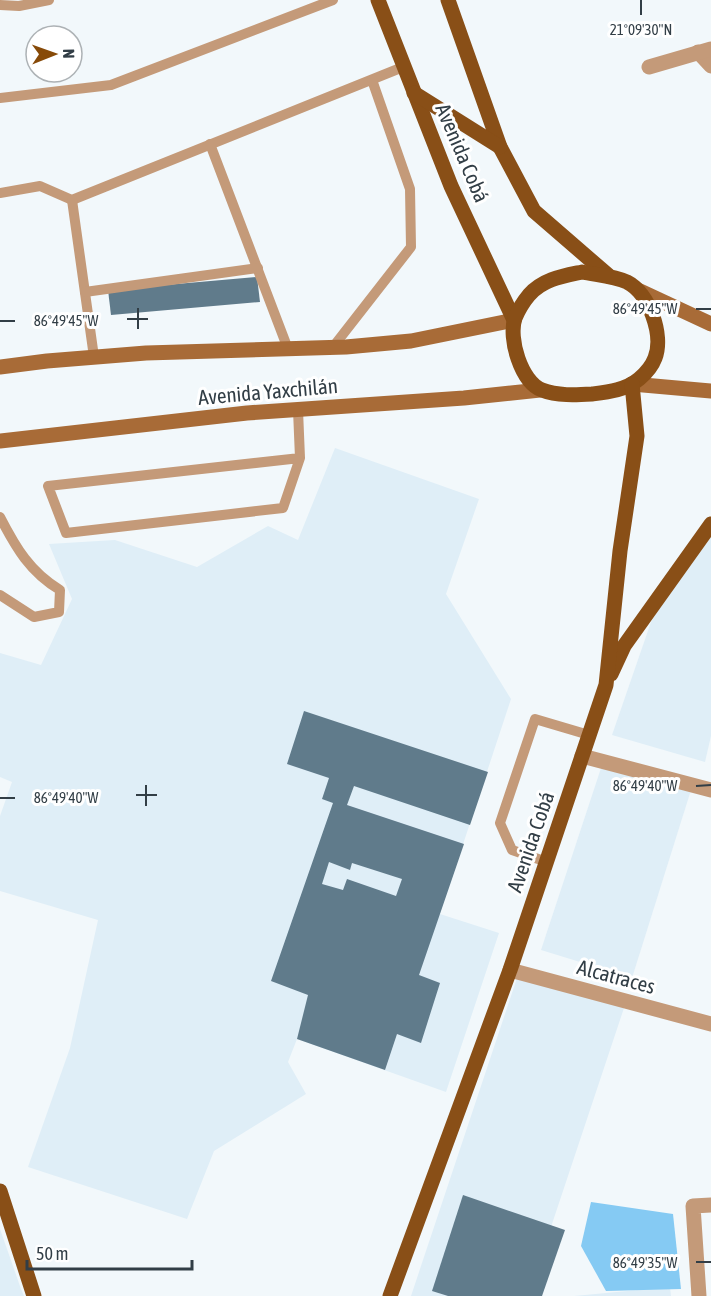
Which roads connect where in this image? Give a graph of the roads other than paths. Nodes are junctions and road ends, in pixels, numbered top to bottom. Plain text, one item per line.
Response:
1 (49, 0) edge
2 (333, 0) edge
3 (378, 0) edge
4 (448, 0) edge
5 (0, 4) edge
6 (704, 51) edge
7 (711, 66) edge
8 (403, 67) junction
9 (649, 67) dead end
10 (372, 80) junction
11 (414, 93) junction
12 (0, 98) edge
13 (210, 144) junction
14 (500, 147) junction
15 (0, 193) edge
16 (72, 200) junction
17 (258, 268) junction
18 (611, 278) junction
19 (638, 290) junction
20 (85, 292) junction
21 (514, 320) junction
22 (711, 324) edge
23 (333, 347) junction
24 (288, 349) junction
25 (94, 357) junction
26 (0, 367) edge
27 (632, 384) junction
28 (540, 390) junction
29 (711, 391) edge
30 (298, 410) junction
31 (0, 441) edge
32 (300, 458) junction
33 (0, 517) edge
34 (711, 524) edge
35 (0, 595) edge
36 (606, 685) junction
37 (589, 735) junction
38 (582, 756) junction
39 (711, 790) edge
40 (547, 862) junction
41 (510, 970) junction
42 (711, 1024) edge
43 (0, 1191) edge
44 (711, 1205) edge
45 (34, 1296) edge
46 (390, 1296) edge
47 (699, 1296) edge

1 - 5 lane
2 - 12 lane
3 - 8 main road, Avenida Cobá
4 - 14 main road, Avenida Cobá
6 - 7 street
6 - 9 street
8 - 10 lane
8 - 11 main road, Avenida Cobá
10 - 13 lane
10 - 23 lane
11 - 14 main road
11 - 21 main road, Avenida Cobá
13 - 16 lane
13 - 17 lane
14 - 18 main road, Avenida Cobá
15 - 16 lane
16 - 20 lane
17 - 20 lane
17 - 24 lane
18 - 19 main road
18 - 21 main road
19 - 22 main road
19 - 27 main road
20 - 25 lane
21 - 23 main road, Avenida Yaxchilán
21 - 28 main road
23 - 24 main road, Avenida Yaxchilán
24 - 25 main road, Avenida Yaxchilán
25 - 26 main road, Avenida Yaxchilán
27 - 28 main road
27 - 29 main road
27 - 36 main road, Avenida Cobá
28 - 30 main road, Avenida Yaxchilán
30 - 31 main road, Avenida Yaxchilán
30 - 32 lane
32 - 32 lane
33 - 35 lane
34 - 36 main road
36 - 37 main road, Avenida Cobá
37 - 38 main road, Avenida Cobá
37 - 40 lane
38 - 39 street
38 - 40 main road, Avenida Cobá
40 - 41 main road, Avenida Cobá
41 - 42 street, Alcatraces
41 - 46 main road, Avenida Cobá
43 - 45 main road
44 - 47 street

